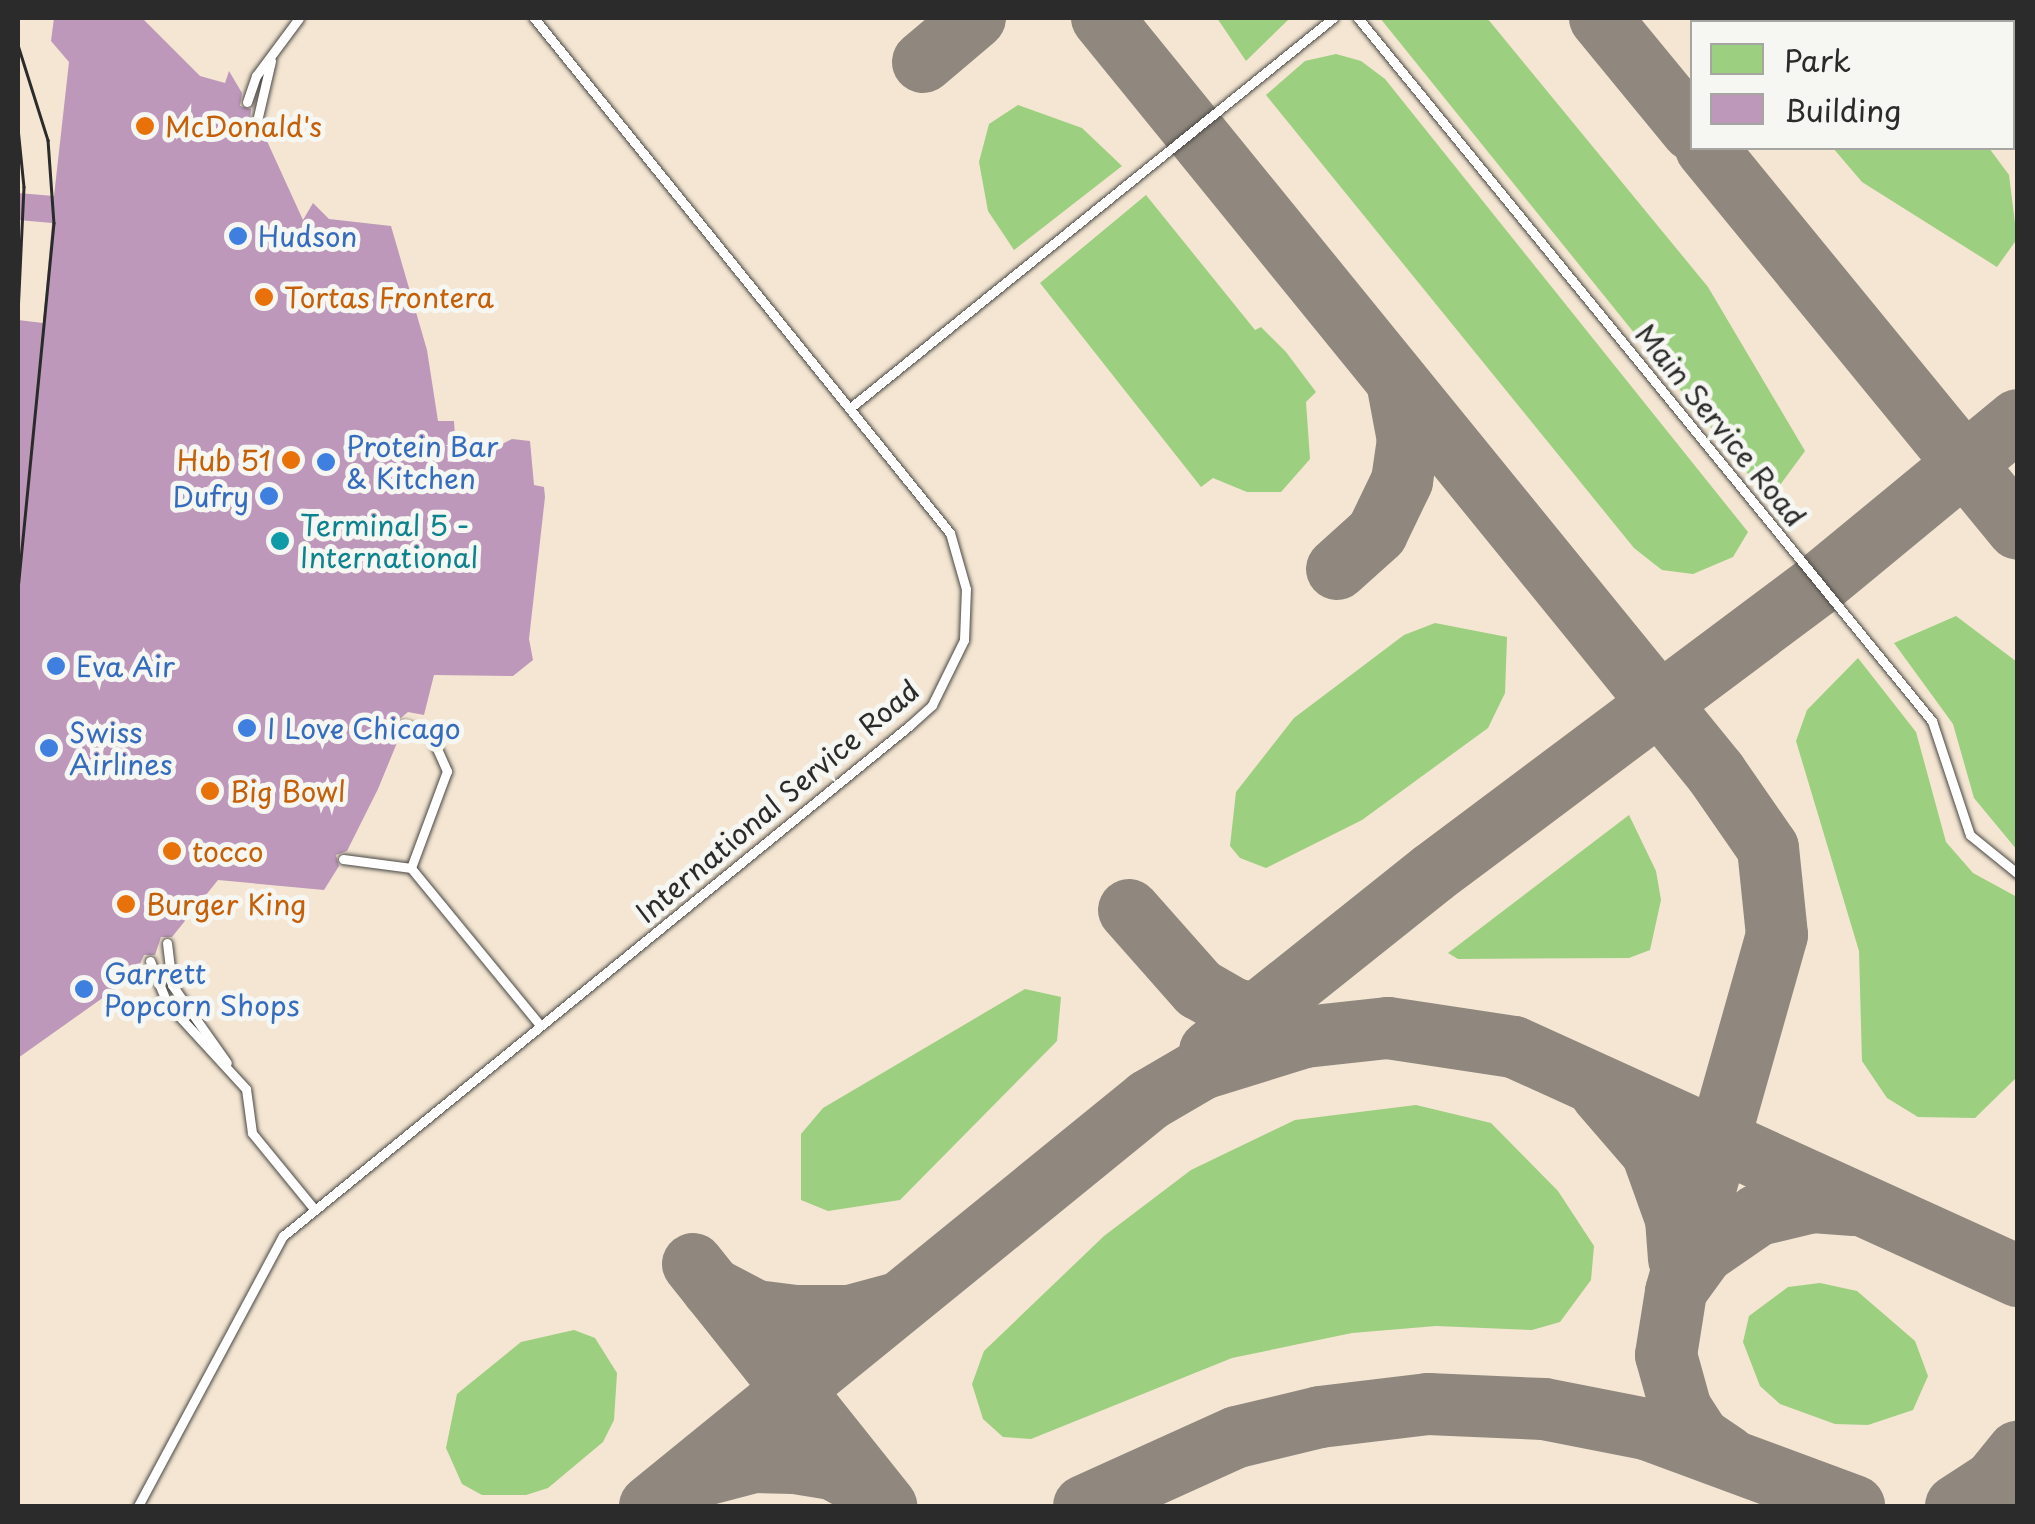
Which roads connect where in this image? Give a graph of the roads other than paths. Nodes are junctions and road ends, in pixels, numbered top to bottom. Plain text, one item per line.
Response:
1 (300, 18) edge
2 (534, 18) edge
3 (1333, 18) edge
4 (1358, 18) edge
5 (272, 58) junction
6 (246, 102) dead end
7 (257, 121) dead end
8 (850, 408) junction
9 (404, 725) dead end
10 (343, 859) dead end
11 (411, 868) junction
12 (2018, 874) edge
13 (167, 943) dead end
14 (150, 961) dead end
15 (540, 1025) junction
16 (230, 1070) junction
17 (315, 1210) junction
18 (138, 1506) edge

1 - 5 lane
2 - 8 lane, International Service Road
3 - 8 lane
4 - 12 lane, Main Service Road
5 - 6 lane
5 - 7 lane
8 - 15 lane, International Service Road
9 - 11 lane
10 - 11 lane
11 - 15 lane
13 - 16 lane
14 - 16 lane
15 - 17 lane, International Service Road
16 - 17 lane
17 - 18 lane, International Service Road

